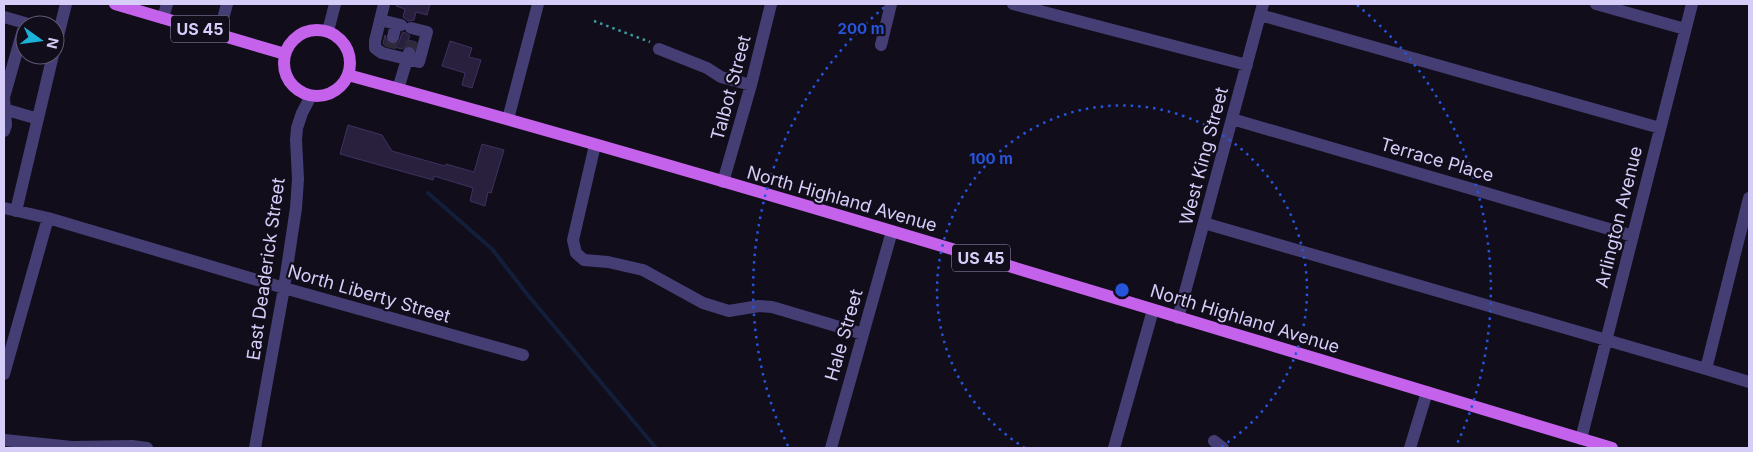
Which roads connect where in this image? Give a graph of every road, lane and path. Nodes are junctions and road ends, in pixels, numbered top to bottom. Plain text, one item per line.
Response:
1 (115, 4) edge
2 (167, 4) edge
3 (227, 4) edge
4 (335, 4) edge
5 (384, 4) edge
6 (538, 4) edge
7 (771, 4) edge
8 (891, 4) edge
9 (1012, 4) edge
10 (1596, 4) edge
11 (1692, 4) edge
12 (135, 7) edge
13 (1262, 9) edge
14 (1060, 10) edge
15 (4, 16) edge
16 (163, 18) junction
17 (380, 20) junction
18 (594, 21) dead end
19 (1685, 29) junction
20 (328, 31) junction
21 (219, 34) junction
22 (402, 40) junction
23 (881, 44) dead end
24 (660, 49) joint
25 (285, 54) junction
26 (51, 65) edge
27 (1247, 65) junction
28 (348, 75) junction
29 (751, 85) junction
30 (398, 89) junction
31 (311, 96) junction
32 (4, 110) edge
33 (38, 119) junction
34 (508, 119) junction
35 (1232, 119) junction
36 (1660, 128) junction
37 (4, 131) edge
38 (594, 145) junction
39 (723, 182) junction
40 (1749, 198) edge
41 (10, 210) edge
42 (48, 218) junction
43 (1204, 222) junction
44 (892, 231) junction
45 (1633, 236) junction
46 (284, 288) junction
47 (1153, 310) junction
48 (1178, 318) junction
49 (863, 334) junction
50 (1606, 340) junction
51 (524, 355) dead end
52 (1706, 369) junction
53 (4, 374) edge
54 (1749, 382) edge
55 (1427, 392) junction
56 (1581, 439) junction
57 (4, 440) edge
58 (147, 448) edge
59 (255, 448) edge
60 (831, 448) edge
61 (1114, 448) edge
62 (1410, 448) edge
63 (1612, 448) edge

1 - 12 main road, US 45
2 - 16 street
3 - 21 street
4 - 20 street
5 - 17 street
6 - 34 street
7 - 29 street, Talbot Street
8 - 23 street
9 - 14 street
10 - 19 street
11 - 19 street, Arlington Avenue
12 - 16 main road, US 45
13 - 27 street, West King Street
13 - 36 street
14 - 27 street
15 - 32 street
16 - 21 main road, US 45
17 - 22 street
17 - 22 street
18 - 24 path
19 - 36 street, Arlington Avenue
20 - 25 main road
20 - 28 main road
21 - 25 main road, US 45
22 - 30 street
24 - 29 street
25 - 31 main road
26 - 33 street
27 - 35 street, West King Street
28 - 30 main road, North Highland Avenue / US 45
28 - 31 main road
29 - 39 street, Talbot Street
30 - 34 main road, North Highland Avenue / US 45
31 - 46 street, East Deaderick Street
32 - 33 street
32 - 37 street
33 - 41 street
34 - 38 main road, North Highland Avenue / US 45
35 - 43 street, West King Street
35 - 45 street, Terrace Place
36 - 45 street, Arlington Avenue
38 - 39 main road, North Highland Avenue / US 45
38 - 49 street
39 - 44 main road, North Highland Avenue / US 45
40 - 52 street
41 - 42 street, North Liberty Street
42 - 46 street, North Liberty Street
42 - 53 street
43 - 48 street, West King Street
43 - 50 street
44 - 47 main road, North Highland Avenue / US 45
44 - 49 street, Hale Street
45 - 50 street, Arlington Avenue
46 - 51 street, North Liberty Street
46 - 59 street, East Deaderick Street
47 - 48 main road, North Highland Avenue / US 45
47 - 61 street
48 - 55 main road, North Highland Avenue / US 45
49 - 60 street, Hale Street
50 - 52 street
50 - 56 street, Arlington Avenue
52 - 54 street
55 - 56 main road, North Highland Avenue / US 45
55 - 62 street
56 - 63 main road, North Highland Avenue / US 45
57 - 58 street

